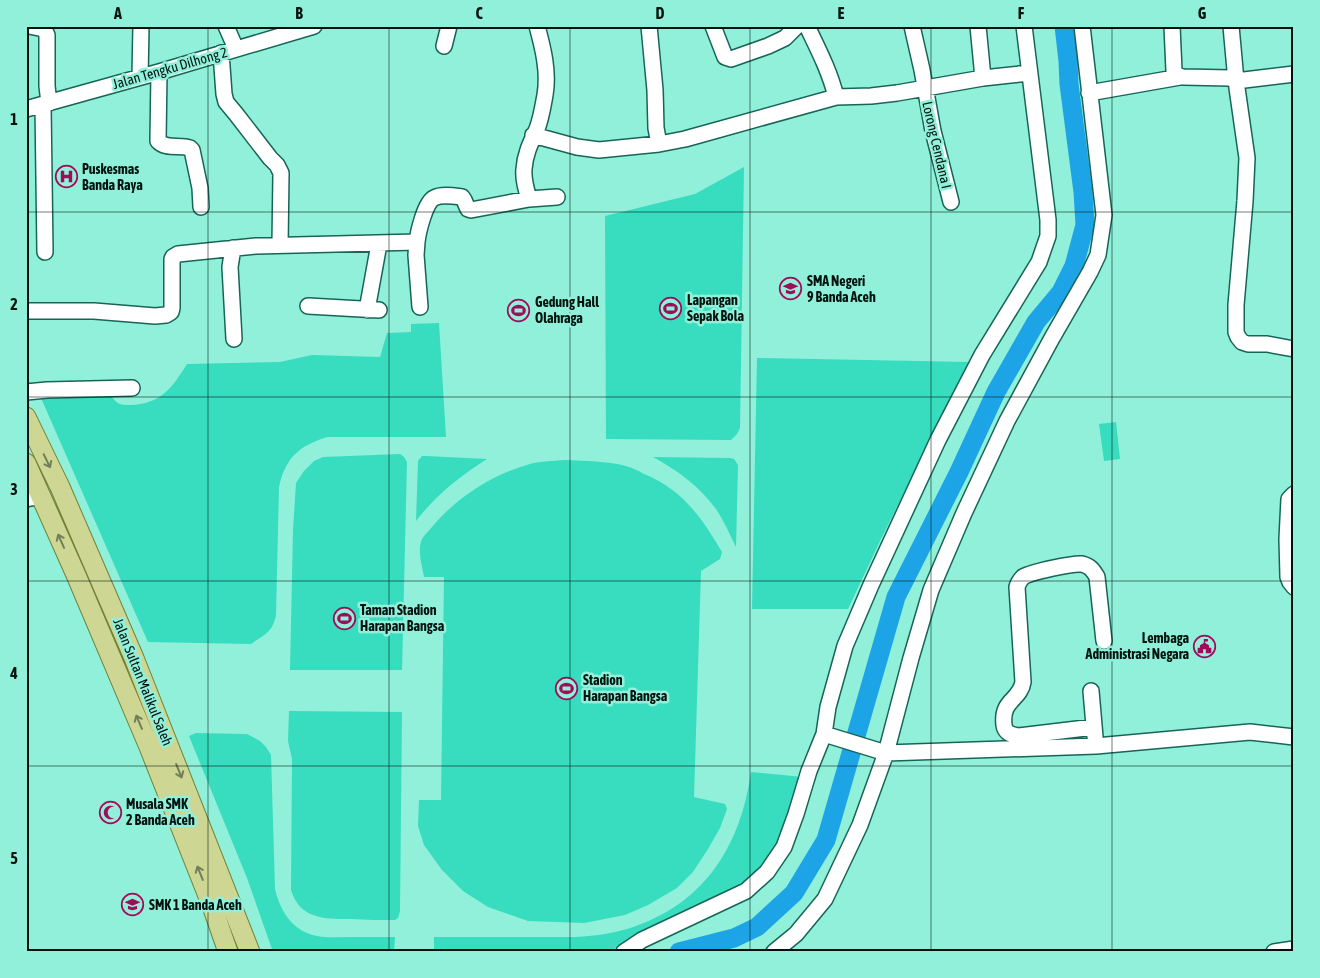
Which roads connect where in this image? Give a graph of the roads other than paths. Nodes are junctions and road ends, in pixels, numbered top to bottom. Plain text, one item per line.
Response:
1 (29, 26) edge
2 (141, 26) edge
3 (226, 26) edge
4 (314, 26) edge
5 (449, 26) edge
6 (537, 26) edge
7 (649, 26) edge
8 (713, 26) edge
9 (797, 26) edge
10 (807, 26) edge
11 (912, 26) edge
12 (978, 26) edge
13 (1024, 26) edge
14 (1082, 26) edge
15 (1172, 26) edge
16 (1230, 26) edge
17 (444, 46) dead end
18 (236, 49) junction
19 (221, 54) junction
20 (159, 72) junction
21 (1029, 73) junction
22 (1294, 74) edge
23 (1180, 76) junction
24 (140, 77) junction
25 (984, 78) junction
26 (1236, 82) junction
27 (924, 88) junction
28 (1089, 92) junction
29 (836, 97) junction
30 (46, 104) junction
31 (26, 109) edge
32 (533, 135) junction
33 (659, 144) junction
34 (557, 197) dead end
35 (528, 199) junction
36 (951, 202) dead end
37 (201, 207) dead end
38 (417, 242) junction
39 (379, 244) junction
40 (280, 245) junction
41 (233, 248) junction
42 (45, 252) dead end
43 (308, 306) dead end
44 (420, 307) dead end
45 (26, 311) edge
46 (234, 339) dead end
47 (1294, 349) edge
48 (132, 388) dead end
49 (26, 392) edge
50 (26, 417) edge
51 (26, 463) edge
52 (1294, 494) edge
53 (33, 497) edge
54 (1290, 539) edge
55 (95, 567) junction
56 (76, 575) junction
57 (1294, 587) edge
58 (1104, 641) dead end
59 (1091, 691) dead end
60 (1094, 728) junction
61 (830, 736) junction
62 (1294, 737) edge
63 (1096, 746) junction
64 (881, 751) junction
65 (229, 897) junction
66 (212, 906) junction
67 (1294, 949) edge
68 (228, 952) edge
69 (250, 952) edge
70 (624, 952) edge
71 (774, 952) edge
72 (1274, 952) edge

1 - 30 street
2 - 24 street
3 - 18 street
4 - 18 street, Jalan Tengku Dilhong 2
5 - 17 street
6 - 32 street
7 - 33 street
8 - 9 street
10 - 29 street
11 - 27 street, Lorong Cendana I
12 - 25 street
13 - 21 street
14 - 28 street
15 - 23 street
16 - 26 street
18 - 19 street, Jalan Tengku Dilhong 2
19 - 20 street, Jalan Tengku Dilhong 2
19 - 40 street
20 - 24 street, Jalan Tengku Dilhong 2
20 - 37 street
21 - 25 street
21 - 61 street
22 - 26 street
23 - 26 street
23 - 28 street
24 - 30 street, Jalan Tengku Dilhong 2
25 - 27 street
26 - 47 street
27 - 29 street
27 - 36 street, Lorong Cendana I
28 - 64 street
29 - 33 street
30 - 31 street, Jalan Tengku Dilhong 2
30 - 42 street
32 - 33 street
32 - 35 street
34 - 35 street
35 - 38 street
38 - 39 street
38 - 44 street
39 - 40 street
39 - 43 street
40 - 41 street
41 - 45 street
41 - 46 street
48 - 49 street
50 -> 55 main road, Jalan Sultan Malikul Saleh
51 - 53 main road, Jalan Sultan Malikul Saleh
52 - 54 street
56 -> 53 main road, Jalan Sultan Malikul Saleh
54 - 57 street
55 - 56 main road
55 -> 65 main road, Jalan Sultan Malikul Saleh
66 -> 56 main road, Jalan Sultan Malikul Saleh
58 - 60 street
59 - 60 street
60 - 63 street
61 - 64 street
61 - 70 street
62 - 63 street
63 - 64 street
64 - 71 street
65 - 66 main road
65 - 69 main road, Jalan Sultan Malikul Saleh
66 - 68 main road, Jalan Sultan Malikul Saleh
67 - 72 street

